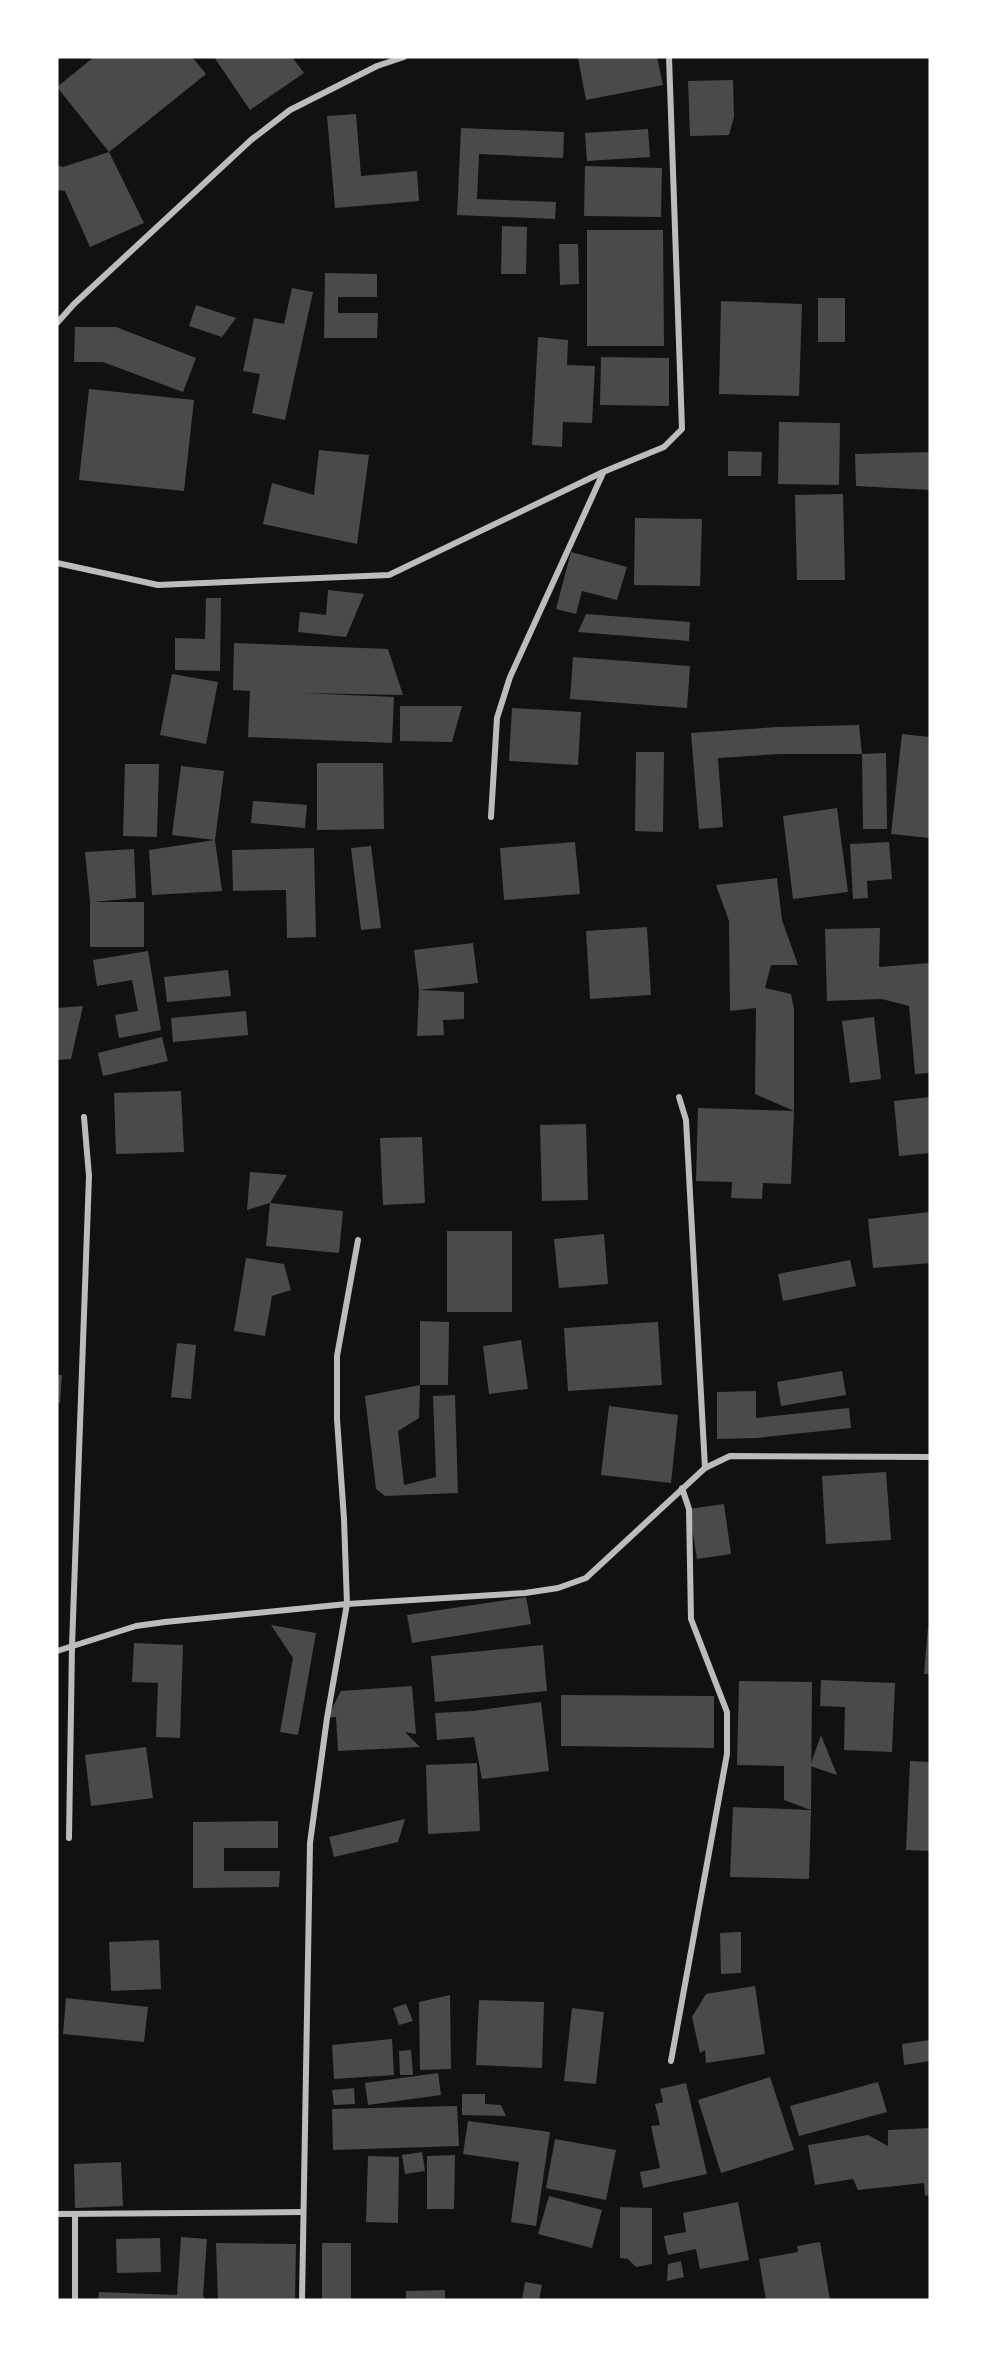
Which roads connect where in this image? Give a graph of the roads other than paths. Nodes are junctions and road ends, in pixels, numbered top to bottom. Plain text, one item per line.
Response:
1 (404, 57) edge
2 (669, 57) edge
3 (57, 323) edge
4 (603, 472) junction
5 (57, 563) edge
6 (490, 817) dead end
7 (679, 1097) dead end
8 (84, 1117) dead end
9 (358, 1240) dead end
10 (930, 1457) edge
11 (705, 1468) junction
12 (682, 1488) junction
13 (347, 1604) junction
14 (72, 1646) junction
15 (57, 1651) edge
16 (69, 1838) dead end
17 (671, 2061) dead end
18 (303, 2212) junction
19 (57, 2214) edge
20 (75, 2215) junction
21 (75, 2300) edge
22 (302, 2300) edge

1 - 3 street
2 - 4 street
4 - 5 street
4 - 6 street
7 - 11 street
8 - 14 street
9 - 13 street
10 - 11 street
11 - 12 street
12 - 13 street
12 - 17 street
13 - 14 street
13 - 18 street
14 - 15 street
14 - 16 street
18 - 20 street
18 - 22 street
19 - 20 street
20 - 21 street

